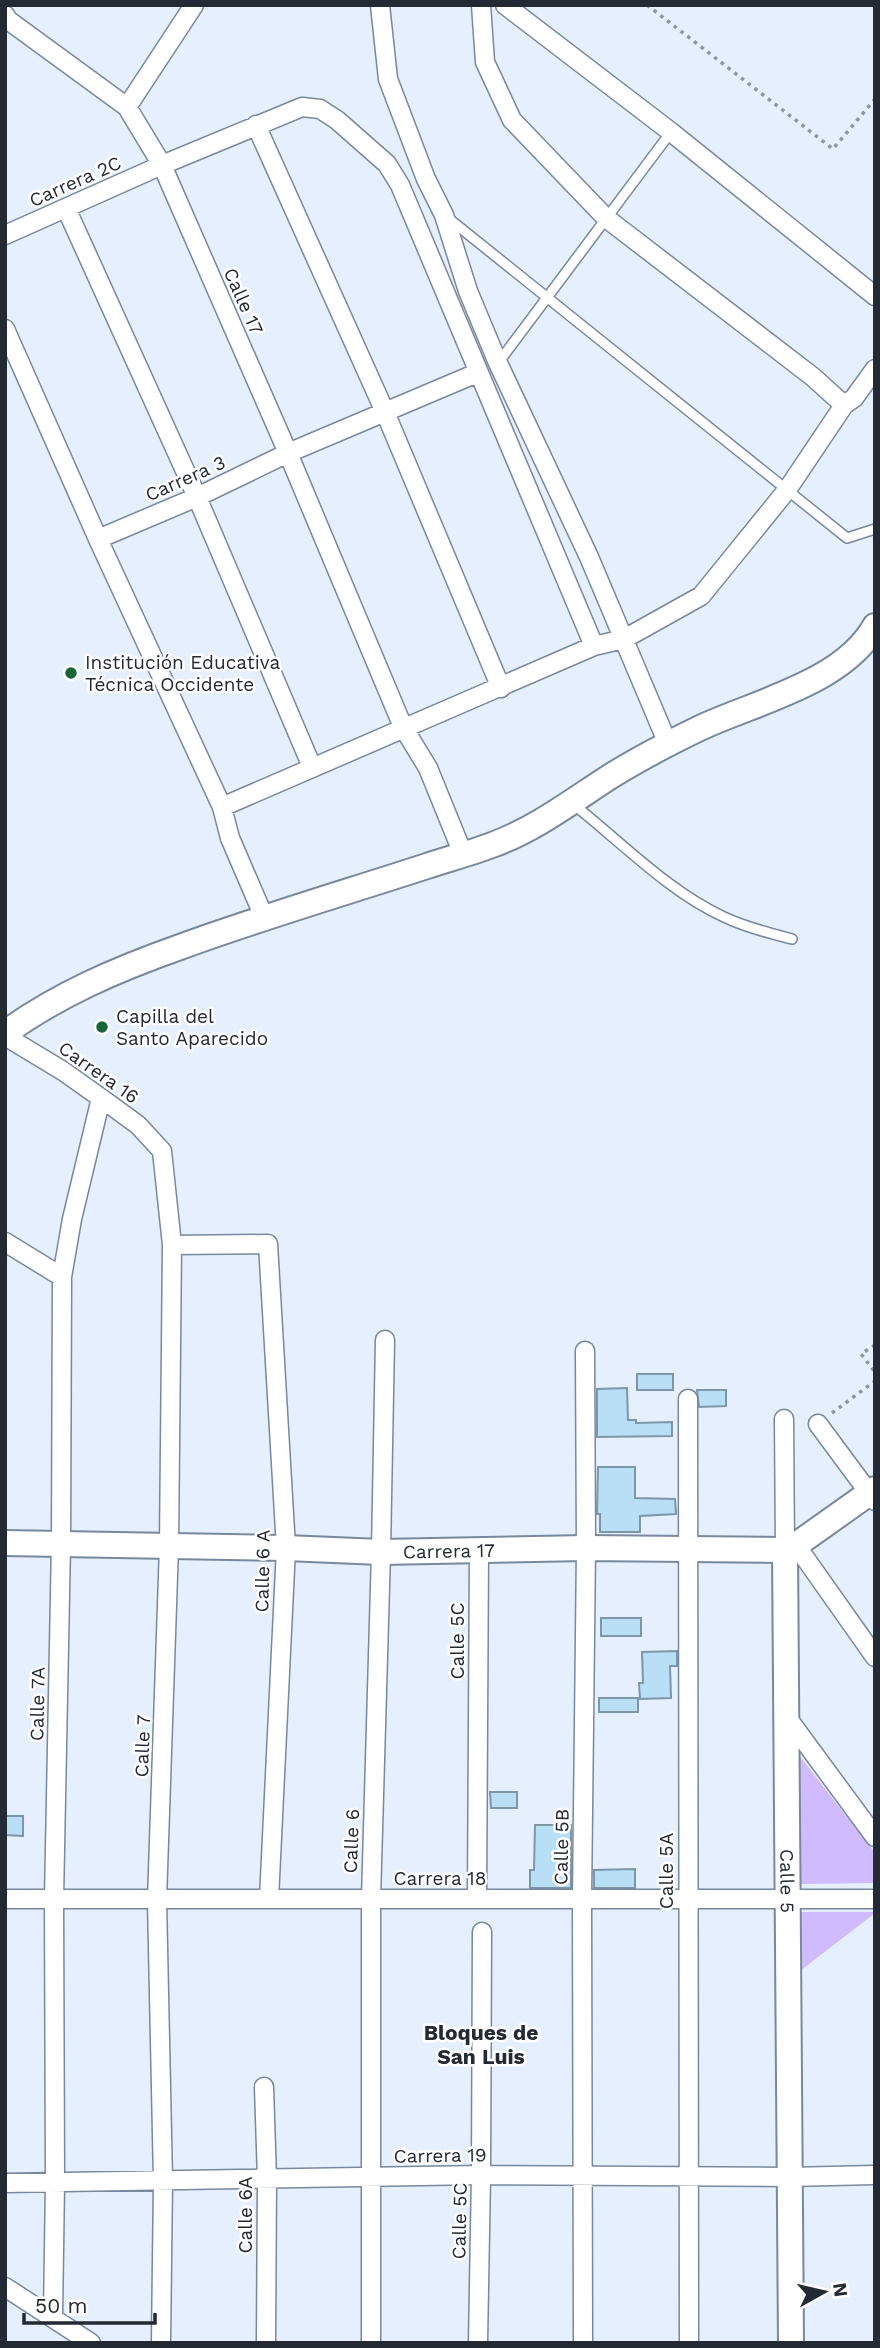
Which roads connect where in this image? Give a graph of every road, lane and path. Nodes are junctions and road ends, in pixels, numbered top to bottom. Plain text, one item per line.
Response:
1 (380, 5) edge
2 (481, 5) edge
3 (505, 5) edge
4 (647, 5) edge
5 (187, 7) edge
6 (5, 15) edge
7 (875, 99) edge
8 (127, 107) junction
9 (256, 125) junction
10 (671, 132) junction
11 (162, 165) junction
12 (66, 208) junction
13 (444, 215) junction
14 (606, 218) junction
15 (5, 235) edge
16 (875, 296) edge
17 (547, 297) junction
18 (5, 330) edge
19 (498, 363) junction
20 (875, 369) edge
21 (477, 373) junction
22 (845, 405) junction
23 (385, 412) junction
24 (288, 453) junction
25 (788, 490) junction
26 (197, 497) junction
27 (875, 529) edge
28 (98, 540) junction
29 (875, 626) edge
30 (624, 639) junction
31 (594, 646) junction
32 (501, 688) junction
33 (403, 727) junction
34 (668, 744) junction
35 (312, 767) junction
36 (571, 802) junction
37 (222, 807) junction
38 (463, 854) junction
39 (264, 917) junction
40 (792, 939) dead end
41 (5, 1035) edge
42 (101, 1098) junction
43 (162, 1151) joint
44 (5, 1242) edge
45 (172, 1245) junction
46 (62, 1277) junction
47 (385, 1340) dead end
48 (875, 1345) edge
49 (585, 1351) dead end
50 (875, 1372) edge
51 (875, 1381) edge
52 (688, 1399) dead end
53 (784, 1419) dead end
54 (818, 1424) joint
55 (873, 1494) edge
56 (5, 1543) edge
57 (61, 1545) junction
58 (169, 1546) junction
59 (286, 1548) junction
60 (586, 1548) junction
61 (790, 1548) junction
62 (479, 1550) junction
63 (687, 1551) junction
64 (382, 1552) junction
65 (875, 1657) edge
66 (786, 1715) junction
67 (875, 1837) edge
68 (5, 1899) edge
69 (54, 1899) junction
70 (269, 1899) junction
71 (371, 1899) junction
72 (477, 1899) junction
73 (582, 1899) junction
74 (875, 1899) edge
75 (157, 1900) junction
76 (787, 1900) junction
77 (687, 1901) junction
78 (482, 1932) dead end
79 (264, 2087) dead end
80 (481, 2175) junction
81 (583, 2175) junction
82 (875, 2175) edge
83 (688, 2176) junction
84 (371, 2177) junction
85 (788, 2177) junction
86 (267, 2179) junction
87 (163, 2181) junction
88 (5, 2183) edge
89 (55, 2183) junction
90 (6, 2291) edge
91 (52, 2316) junction
92 (91, 2343) edge
93 (160, 2343) edge
94 (266, 2343) edge
95 (371, 2343) edge
96 (478, 2343) edge
97 (583, 2343) edge
98 (688, 2343) edge
99 (791, 2343) edge

1 - 13 street
2 - 14 street
3 - 10 street
4 - 7 path
5 - 8 street
6 - 8 street
8 - 11 street, Calle 17
9 - 11 street, Carrera 2C
9 - 21 street, Carrera 2C
9 - 23 street
10 - 14 lane
10 - 16 street
11 - 12 street, Carrera 2C
11 - 24 street, Calle 17
12 - 15 street, Carrera 2C
12 - 26 street
13 - 17 lane
13 - 19 street
14 - 17 lane
14 - 22 street
17 - 19 lane
17 - 25 lane
18 - 28 street
19 - 30 street
20 - 22 street
21 - 23 street, Carrera 3
21 - 31 street, Carrera 2C
22 - 25 street
23 - 24 street, Carrera 3
23 - 32 street
24 - 26 street, Carrera 3
24 - 33 street, Calle 17
25 - 27 lane
25 - 30 street
26 - 28 street, Carrera 3
26 - 35 street
28 - 37 street
29 - 34 street
30 - 31 street
30 - 34 street
31 - 32 street
32 - 33 street
33 - 35 street
33 - 38 street, Calle 17
34 - 36 street
35 - 37 street
36 - 38 street
36 - 40 lane
37 - 39 street
38 - 39 street
39 - 41 street
41 - 42 street, Carrera 16
42 - 43 street, Carrera 16
42 - 46 street, Calle 7A
43 - 45 street, Calle 7
44 - 46 street
45 - 58 street, Calle 7
45 - 59 street, Calle 6 A
46 - 57 street, Calle 7A
47 - 64 street, Calle 6
48 - 50 path
49 - 60 street, Calle 5B
51 - 54 path
52 - 63 street, Calle 5A
53 - 61 street, Calle 5
54 - 55 street
55 - 61 street
56 - 57 street, Carrera 17
57 - 58 street, Carrera 17
57 - 69 street, Calle 7A
58 - 59 street, Carrera 17
58 - 75 street, Calle 7
59 - 64 street, Carrera 17
59 - 70 street, Calle 6 A
60 - 62 street, Carrera 17
60 - 63 street, Carrera 17
60 - 73 street, Calle 5B
61 - 63 street, Carrera 17
61 - 65 street
61 - 66 street, Calle 5
62 - 64 street, Carrera 17
62 - 72 street, Calle 5C
63 - 77 street, Calle 5A
64 - 71 street, Calle 6
66 - 67 street
66 - 76 street, Calle 5
68 - 69 street, Carrera 18
69 - 75 street, Carrera 18
69 - 89 street, Calle 7A
70 - 71 street, Carrera 18
70 - 75 street, Carrera 18
71 - 72 street, Carrera 18
71 - 84 street, Calle 6
72 - 73 street, Carrera 18
73 - 77 street, Carrera 18
73 - 81 street, Calle 5B
74 - 76 street, Carrera 18
75 - 87 street, Calle 7
76 - 77 street, Carrera 18
76 - 85 street, Calle 5
77 - 83 street, Calle 5A
78 - 80 street, Calle 5C
79 - 86 street, Calle 6A
80 - 81 street, Carrera 19
80 - 84 street, Carrera 19
80 - 96 street, Calle 5C
81 - 83 street, Carrera 19
81 - 97 street, Calle 5B
82 - 85 street, Carrera 19
83 - 85 street, Carrera 19
83 - 98 street, Calle 5A
84 - 86 street, Carrera 19
84 - 95 street, Calle 6
85 - 99 street, Calle 5
86 - 87 street, Carrera 19
86 - 94 street, Calle 6A
87 - 89 street, Carrera 19
87 - 93 street, Calle 7
88 - 89 street, Carrera 19
89 - 91 street, Calle 7A
90 - 91 street
91 - 92 street

